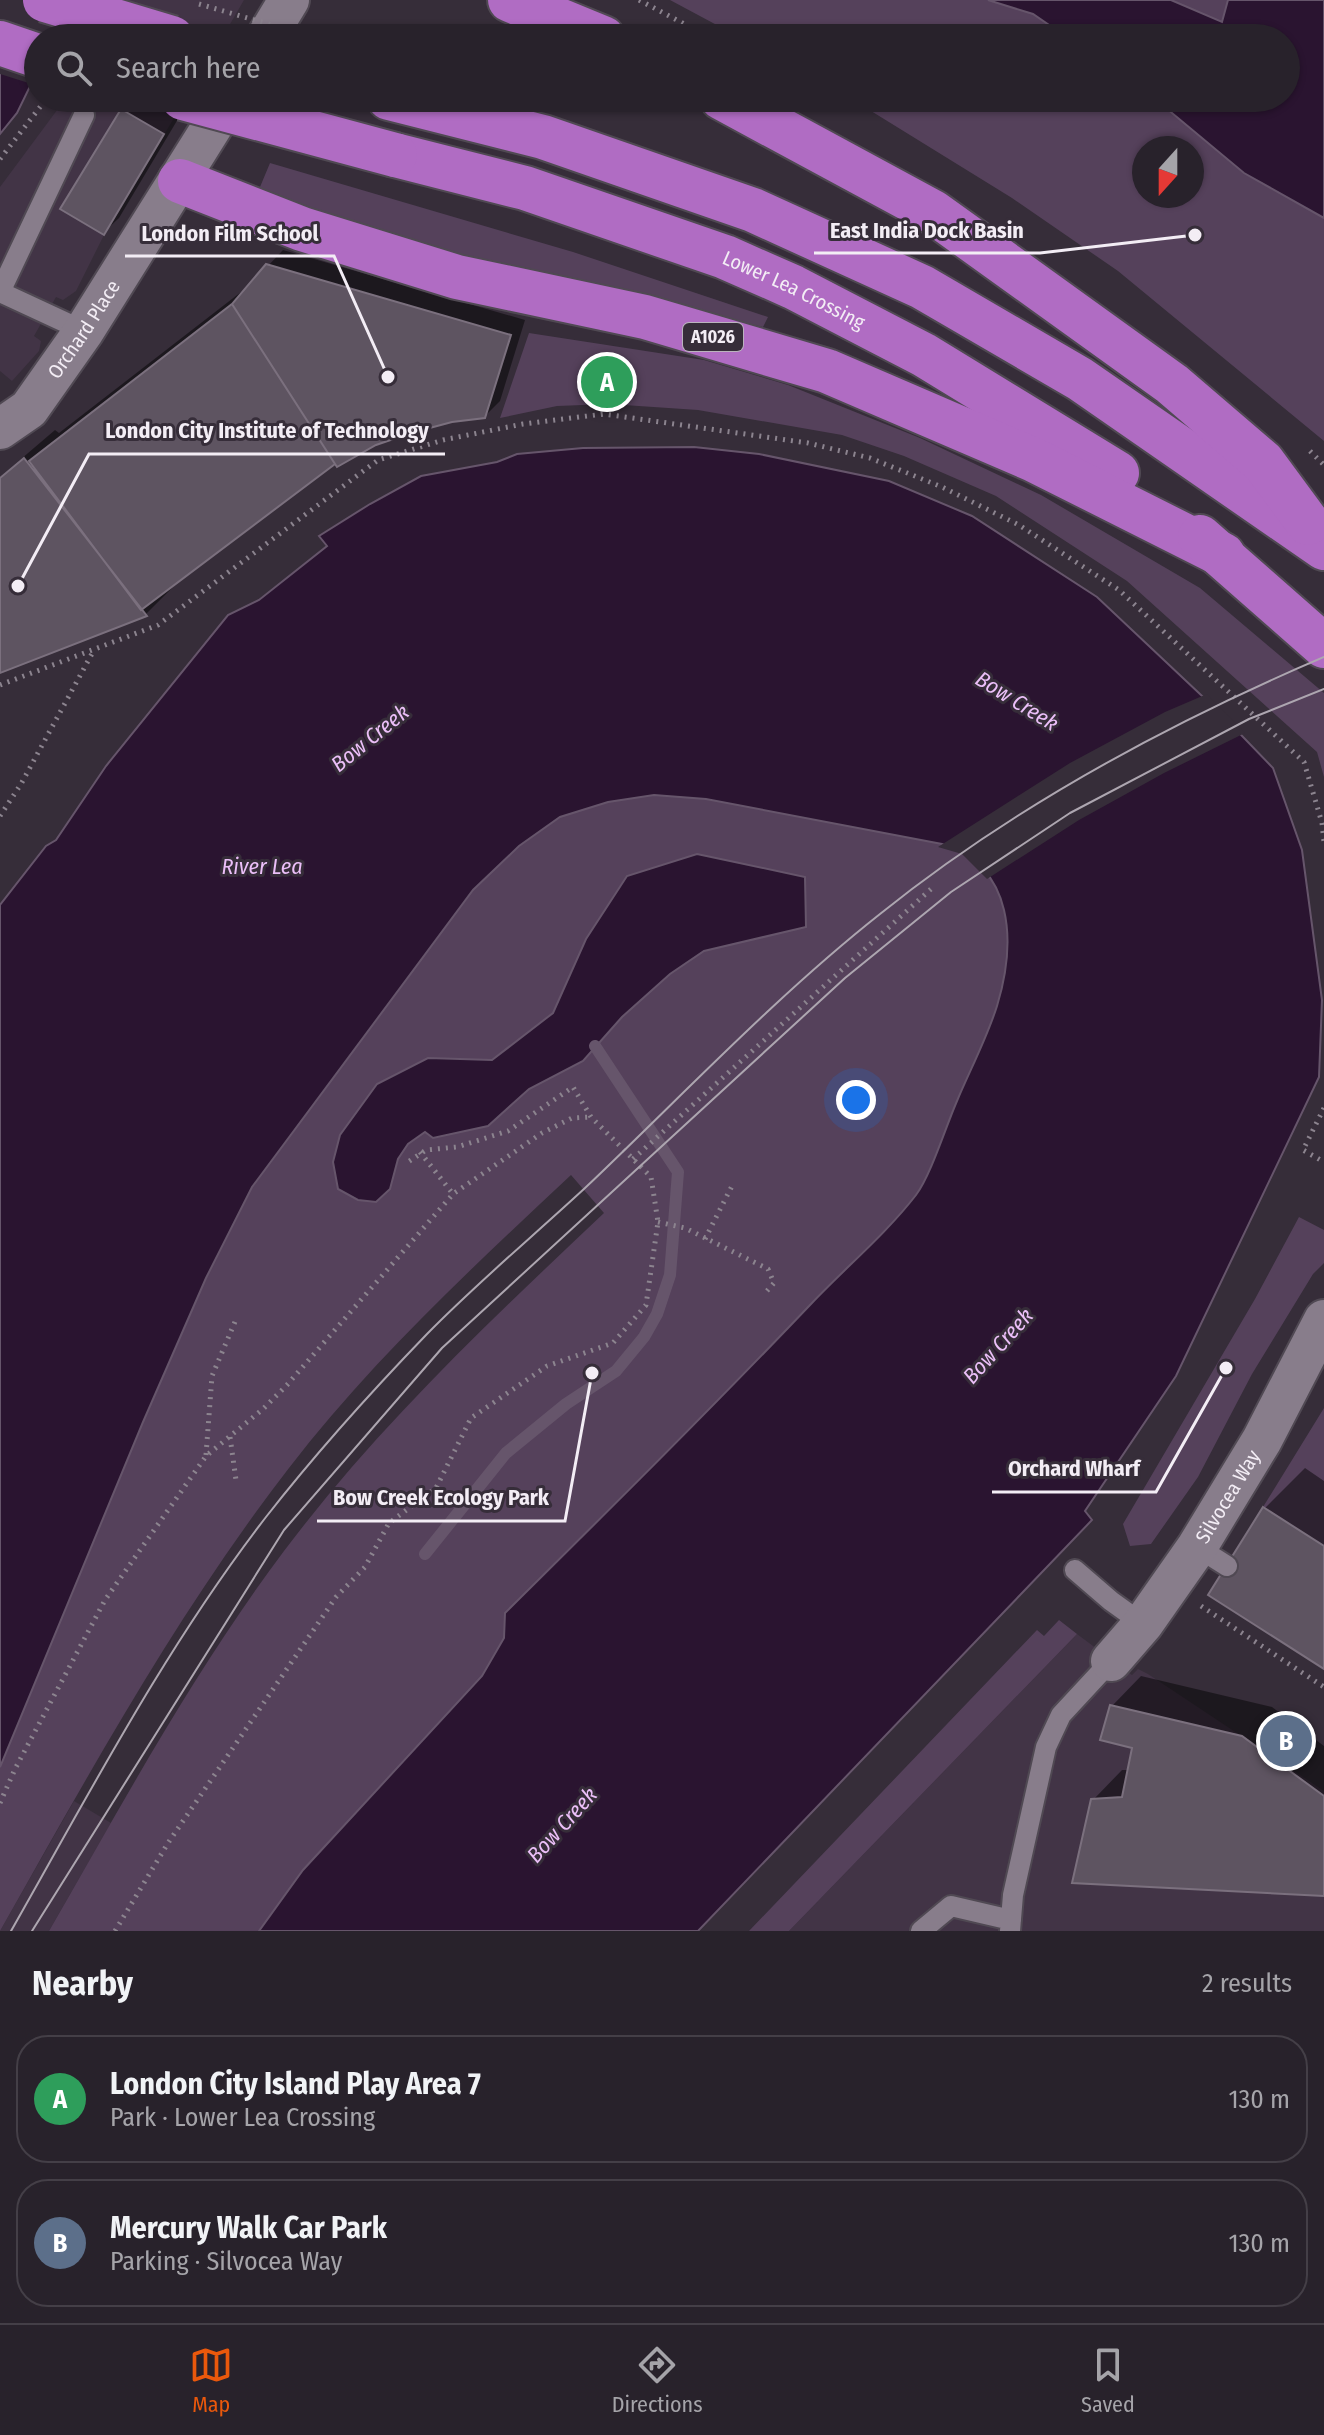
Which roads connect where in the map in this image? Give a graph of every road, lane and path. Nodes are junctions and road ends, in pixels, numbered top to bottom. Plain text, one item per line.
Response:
1 (45, 0) edge
2 (289, 0) edge
3 (510, 0) edge
4 (639, 0) edge
5 (198, 4) dead end
6 (125, 24) edge
7 (268, 24) edge
8 (274, 24) edge
9 (569, 24) edge
10 (684, 24) edge
11 (0, 43) edge
12 (24, 51) edge
13 (36, 112) edge
14 (222, 112) edge
15 (235, 112) edge
16 (444, 112) edge
17 (748, 112) edge
18 (84, 115) dead end
19 (0, 159) edge
20 (180, 181) junction
21 (0, 292) edge
22 (84, 331) junction
23 (0, 429) edge
24 (1324, 546) edge
25 (1223, 555) junction
26 (1324, 646) edge
27 (94, 649) junction
28 (0, 685) edge
29 (0, 816) edge
30 (1323, 823) edge
31 (1324, 842) edge
32 (931, 889) dead end
33 (1324, 1108) edge
34 (591, 1117) junction
35 (420, 1152) junction
36 (633, 1159) junction
37 (1324, 1162) edge
38 (405, 1164) dead end
39 (734, 1182) dead end
40 (453, 1194) junction
41 (658, 1222) junction
42 (705, 1239) junction
43 (766, 1292) dead end
44 (237, 1317) dead end
45 (1324, 1320) edge
46 (230, 1436) junction
47 (206, 1456) junction
48 (236, 1480) dead end
49 (1075, 1570) dead end
50 (1191, 1599) dead end
51 (1143, 1624) junction
52 (1111, 1661) joint
53 (1324, 1687) edge
54 (0, 1803) edge
55 (1011, 1926) edge
56 (115, 1931) edge
57 (921, 1931) edge

1 - 6 highway, bridge
2 - 8 street
3 - 9 highway
4 - 10 path
5 - 7 path, bridge
11 - 12 highway
13 - 19 path
14 - 20 street, Orchard Place
15 - 25 highway, Lower Lea Crossing / A1026, bridge
16 - 24 highway
17 - 24 highway
18 - 21 lane
20 - 22 street, Orchard Place
20 - 25 highway, A1026
21 - 22 lane
22 - 23 street, Orchard Place
25 - 26 highway, Lower Lea Crossing / A1026
27 - 28 path
27 - 29 path
27 - 30 path
30 - 31 path
32 - 36 path
33 - 37 path
34 - 35 path
34 - 36 path
34 - 40 path
35 - 38 path
35 - 40 path
36 - 41 path
39 - 42 path
40 - 46 path
41 - 42 path
41 - 56 path
42 - 43 path
44 - 47 path
45 - 51 street, Silvocea Way
46 - 47 path
46 - 48 path
47 - 54 path
49 - 51 lane
50 - 53 path
51 - 52 street, Silvocea Way
52 - 55 lane
55 - 57 lane

